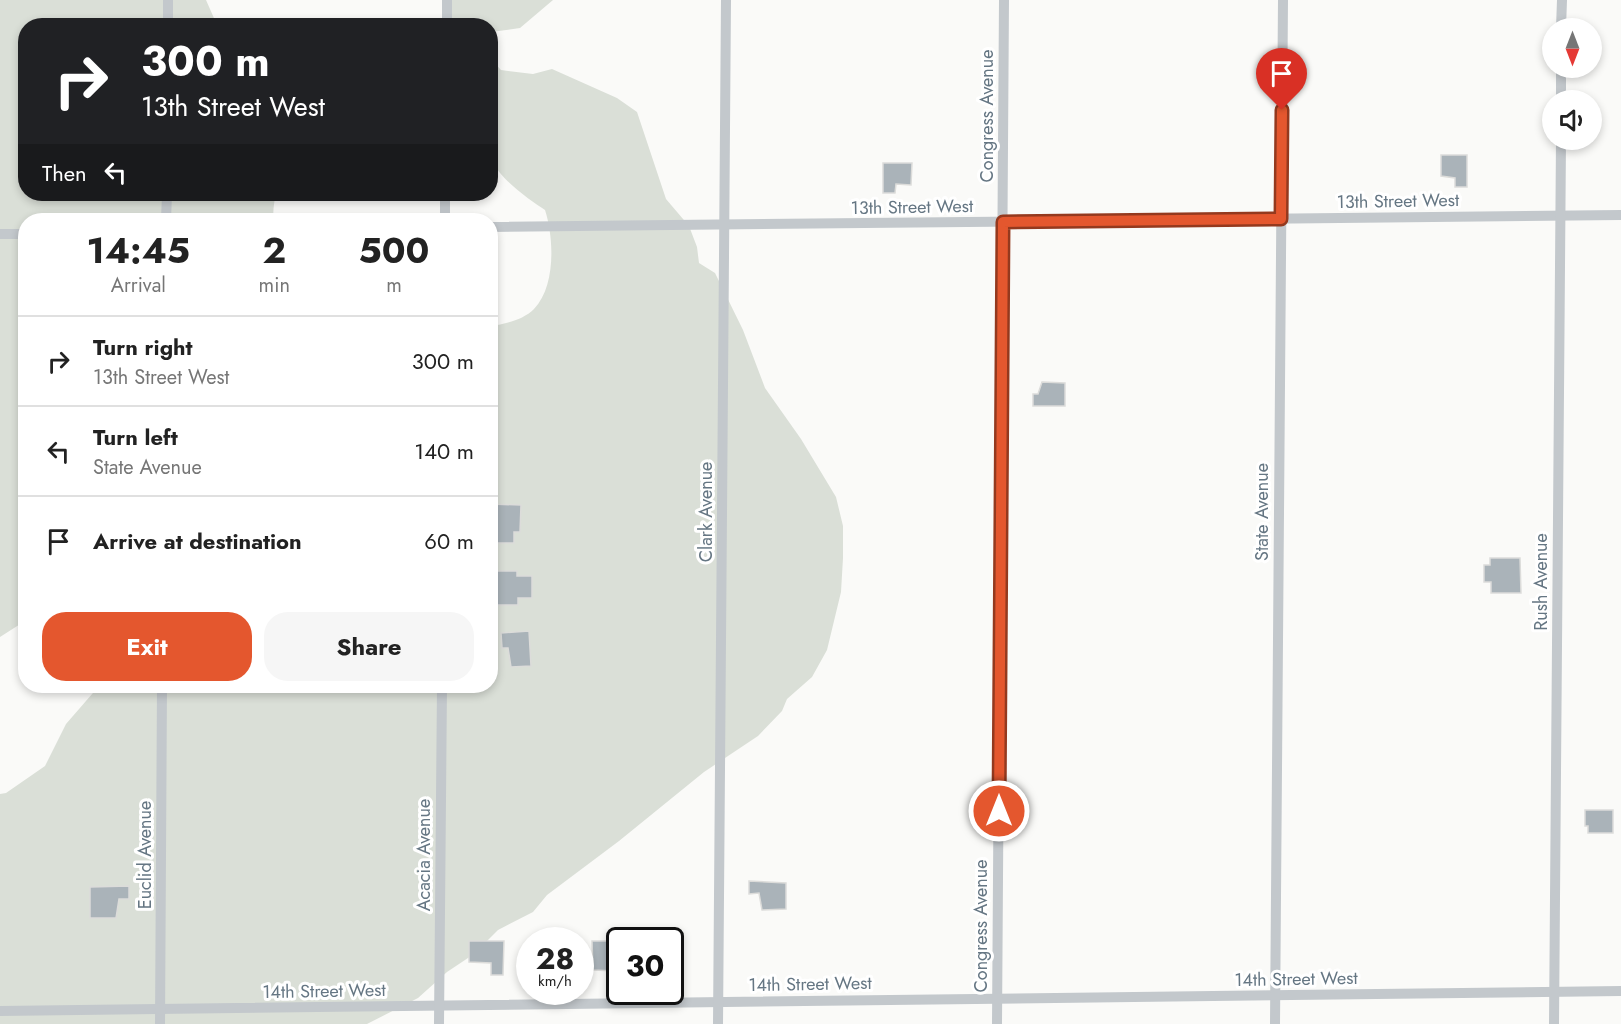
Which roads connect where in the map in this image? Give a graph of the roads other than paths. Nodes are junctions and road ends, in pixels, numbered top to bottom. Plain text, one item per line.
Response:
1 (168, 0) edge
2 (447, 0) edge
3 (726, 0) edge
4 (1004, 0) edge
5 (1283, 0) edge
6 (1562, 0) edge
7 (168, 18) edge
8 (447, 18) edge
9 (1562, 18) edge
10 (1561, 150) edge
11 (1621, 215) edge
12 (1560, 216) junction
13 (1281, 219) junction
14 (1003, 222) junction
15 (724, 225) junction
16 (498, 227) edge
17 (0, 234) edge
18 (18, 234) edge
19 (162, 693) edge
20 (442, 693) edge
21 (1554, 992) junction
22 (1621, 992) edge
23 (1275, 996) junction
24 (997, 999) junction
25 (718, 1002) junction
26 (439, 1006) junction
27 (160, 1009) junction
28 (0, 1011) edge
29 (160, 1024) edge
30 (439, 1024) edge
31 (718, 1024) edge
32 (997, 1024) edge
33 (1275, 1024) edge
34 (1554, 1024) edge

1 - 7 street
2 - 8 street
3 - 15 street, Clark Avenue
4 - 14 street, Congress Avenue
5 - 13 street, State Avenue
6 - 9 street
10 - 12 street, Rush Avenue
11 - 12 street, 13th Street West
12 - 13 street, 13th Street West
12 - 21 street, Rush Avenue
13 - 14 street, 13th Street West
13 - 23 street, State Avenue
14 - 15 street, 13th Street West
14 - 24 street, Congress Avenue
15 - 16 street, 13th Street West
15 - 25 street, Clark Avenue
17 - 18 street
19 - 27 street, Euclid Avenue
20 - 26 street, Acacia Avenue
21 - 22 street, 14th Street West
21 - 23 street, 14th Street West
21 - 34 street, Rush Avenue
23 - 24 street, 14th Street West
23 - 33 street, State Avenue
24 - 25 street, 14th Street West
24 - 32 street, Congress Avenue
25 - 26 street, 14th Street West
25 - 31 street, Clark Avenue
26 - 27 street, 14th Street West
26 - 30 street, Acacia Avenue
27 - 28 street, 14th Street West
27 - 29 street, Euclid Avenue

